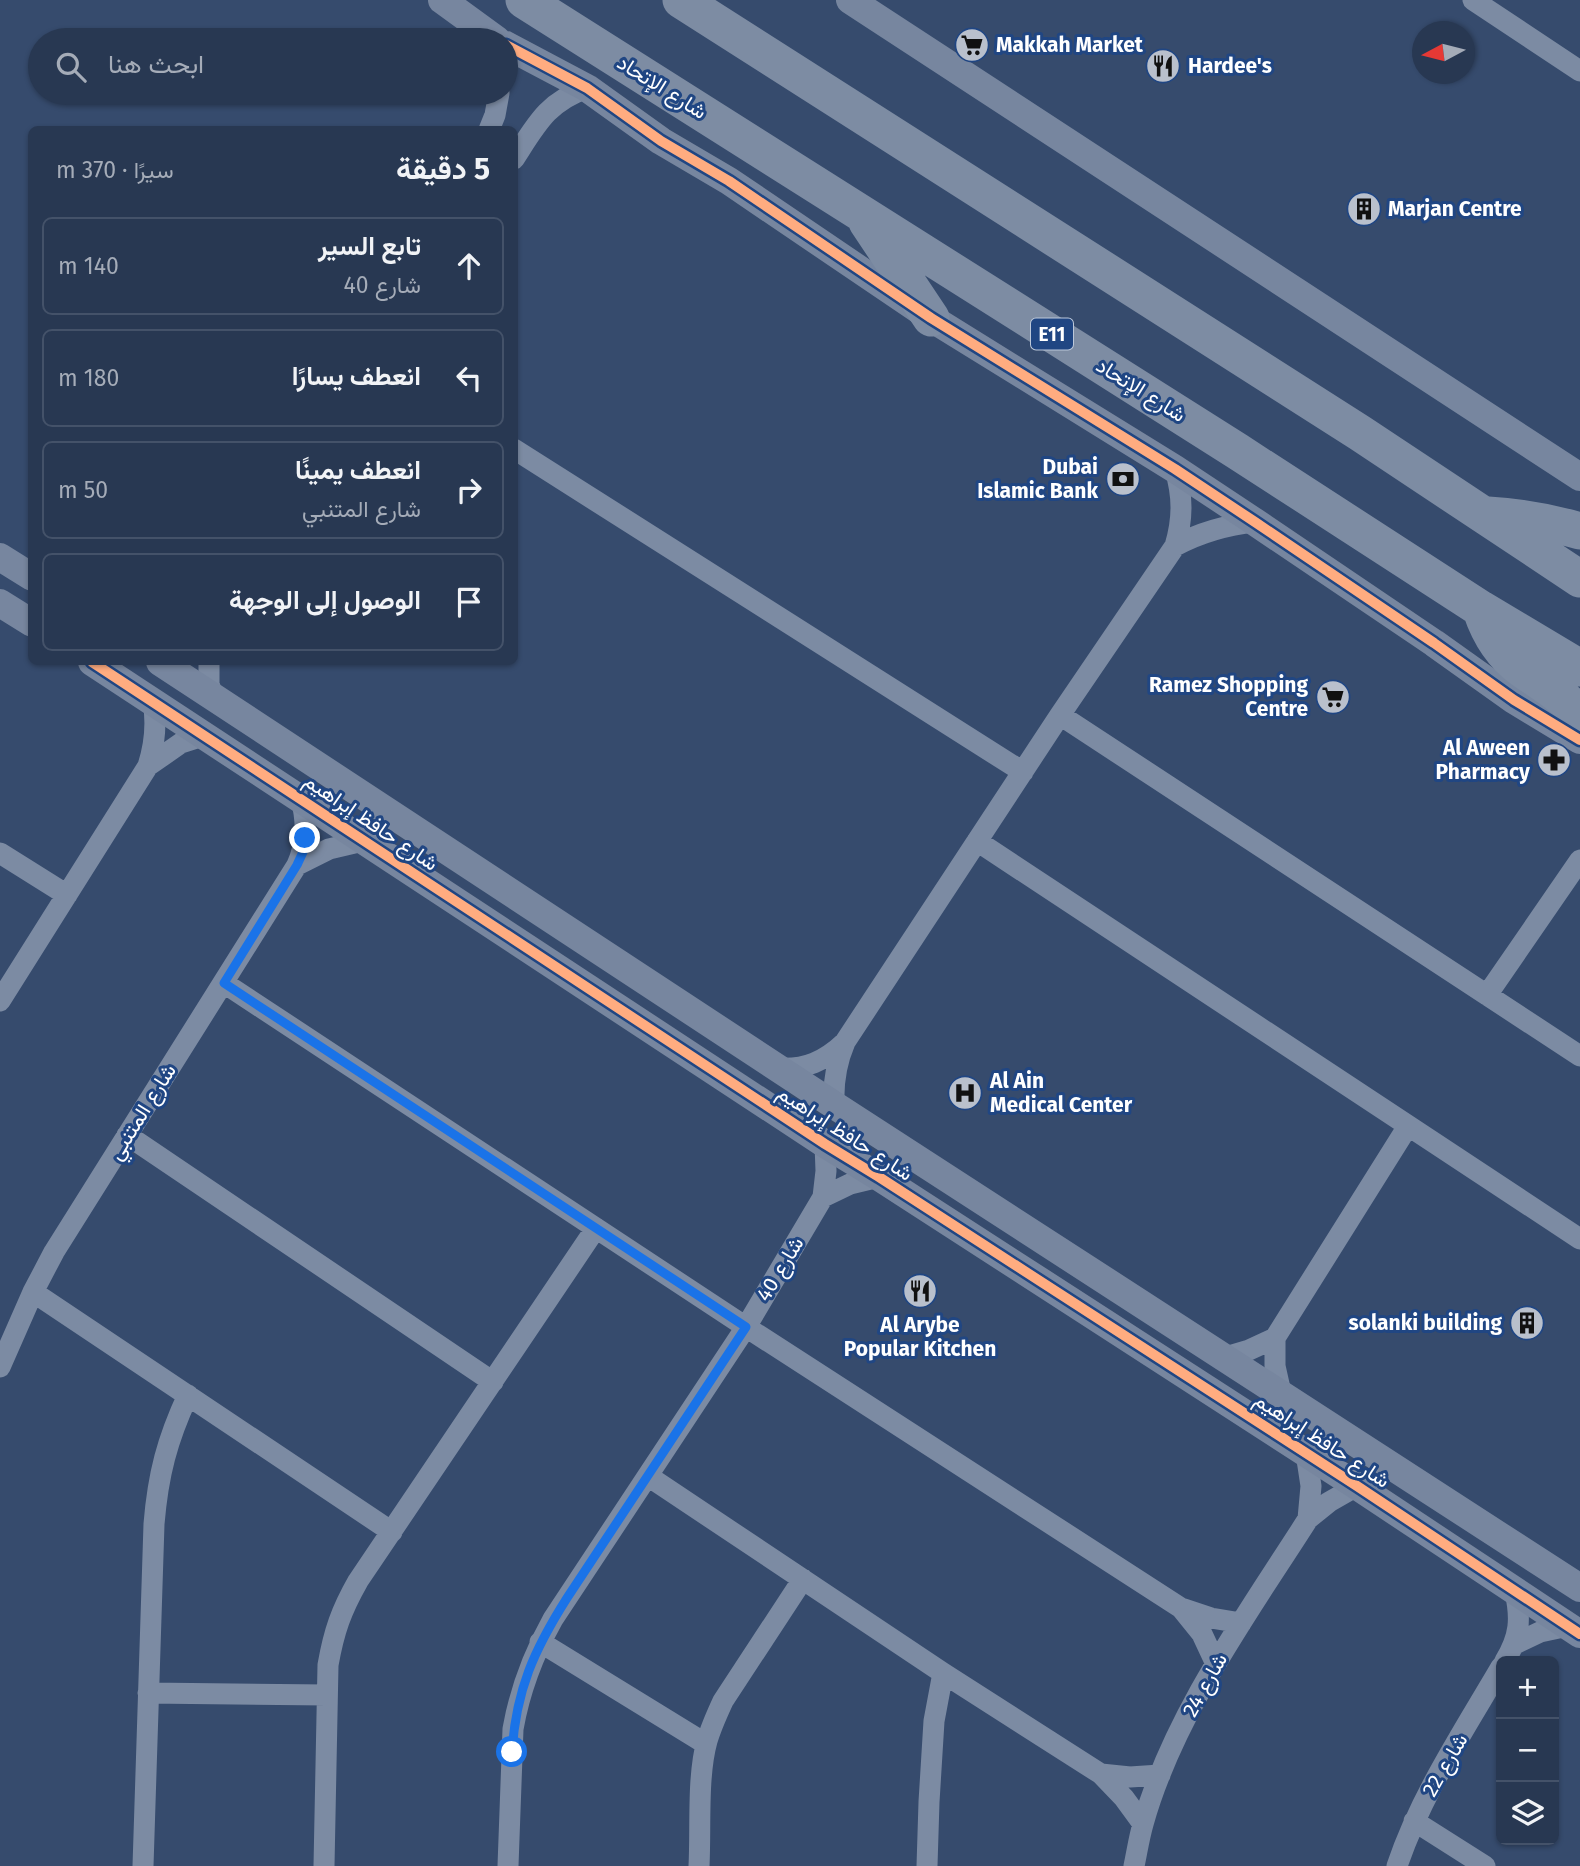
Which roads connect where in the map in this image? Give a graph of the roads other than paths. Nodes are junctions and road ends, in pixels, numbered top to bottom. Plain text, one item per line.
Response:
1 (442, 0) edge
2 (681, 0) edge
3 (850, 0) edge
4 (1473, 0) edge
5 (537, 5) edge
6 (884, 12) edge
7 (480, 28) edge
8 (518, 52) edge
9 (1580, 71) edge
10 (587, 89) junction
11 (497, 105) edge
12 (491, 126) edge
13 (518, 153) edge
14 (861, 212) junction
15 (931, 318) junction
16 (518, 452) edge
17 (1175, 469) junction
18 (1580, 477) edge
19 (1483, 514) junction
20 (1255, 522) junction
21 (1580, 531) edge
22 (1175, 545) junction
23 (0, 556) edge
24 (28, 574) edge
25 (1580, 579) edge
26 (0, 603) edge
27 (1481, 609) junction
28 (28, 620) edge
29 (97, 665) edge
30 (165, 665) edge
31 (209, 665) edge
32 (1580, 668) edge
33 (213, 696) junction
34 (153, 701) junction
35 (1060, 715) junction
36 (1580, 715) edge
37 (206, 735) junction
38 (1580, 740) edge
39 (148, 766) junction
40 (1023, 772) junction
41 (300, 798) junction
42 (363, 841) junction
43 (977, 841) junction
44 (0, 853) edge
45 (1580, 860) edge
46 (297, 865) junction
47 (67, 895) junction
48 (224, 983) junction
49 (1487, 995) junction
50 (0, 1001) edge
51 (845, 1042) junction
52 (1580, 1056) edge
53 (778, 1068) junction
54 (834, 1105) junction
55 (1408, 1126) junction
56 (127, 1135) junction
57 (825, 1144) junction
58 (879, 1177) junction
59 (823, 1197) junction
60 (596, 1228) junction
61 (1580, 1239) edge
62 (33, 1292) junction
63 (746, 1327) junction
64 (1275, 1338) junction
65 (1222, 1357) junction
66 (0, 1367) edge
67 (493, 1382) junction
68 (1281, 1393) junction
69 (188, 1395) junction
70 (1306, 1453) junction
71 (648, 1476) junction
72 (1357, 1486) junction
73 (1308, 1519) junction
74 (392, 1532) junction
75 (803, 1579) junction
76 (1580, 1588) edge
77 (1515, 1591) junction
78 (1181, 1608) junction
79 (1241, 1623) junction
80 (1574, 1630) edge
81 (540, 1642) junction
82 (1510, 1653) edge
83 (1216, 1664) junction
84 (943, 1673) junction
85 (1496, 1676) edge
86 (148, 1693) junction
87 (327, 1695) junction
88 (706, 1744) junction
89 (1101, 1774) junction
90 (1160, 1775) junction
91 (1414, 1821) junction
92 (1143, 1824) junction
93 (143, 1866) edge
94 (324, 1866) edge
95 (508, 1866) edge
96 (699, 1866) edge
97 (927, 1866) edge
98 (1134, 1866) edge
99 (1397, 1866) edge
100 (1485, 1866) edge

1 - 7 street
2 - 19 highway
3 - 6 street
4 - 9 street
5 - 14 highway, شارع الإتحاد / E11
6 - 18 street
8 - 10 street
10 - 13 street
10 - 15 street
11 - 12 street
14 - 15 highway
14 - 27 highway, شارع الإتحاد / E11
15 - 17 street
16 - 40 street
17 - 20 street
17 - 22 street
19 - 21 highway
19 - 25 highway
20 - 22 street
20 - 38 street
22 - 35 street
23 - 24 street
26 - 28 street
27 - 32 highway, شارع الإتحاد / E11
27 - 36 highway
29 - 34 street, شارع حافظ إبراهيم
30 - 33 street, شارع حافظ إبراهيم
31 - 33 street
33 - 53 street, شارع حافظ إبراهيم
34 - 37 street, شارع حافظ إبراهيم
34 - 39 street
35 - 40 street
35 - 49 street
37 - 39 street
37 - 41 street, شارع حافظ إبراهيم
39 - 47 street
40 - 43 street
41 - 42 street, شارع حافظ إبراهيم
41 - 46 street, شارع المتنبي
42 - 46 street
42 - 57 street, شارع حافظ إبراهيم
43 - 51 street
43 - 55 street
44 - 47 street
45 - 49 street
46 - 48 street, شارع المتنبي
47 - 50 street
48 - 56 street, شارع المتنبي
48 - 60 street
49 - 52 street
51 - 53 street
51 - 54 street
53 - 54 street, شارع حافظ إبراهيم
54 - 65 street, شارع حافظ إبراهيم
55 - 61 street
55 - 64 street
56 - 62 street, شارع المتنبي
56 - 67 street
57 - 58 street, شارع حافظ إبراهيم
57 - 59 street, شارع 40
58 - 59 street
58 - 70 street, شارع حافظ إبراهيم
59 - 63 street, شارع 40
60 - 63 street
60 - 67 street
62 - 66 street, شارع المتنبي
62 - 69 street
63 - 71 street, شارع 40
63 - 78 street
64 - 65 street
64 - 68 street
65 - 68 street, شارع حافظ إبراهيم
67 - 74 street
68 - 76 street, شارع حافظ إبراهيم
69 - 74 street
69 - 86 street
70 - 72 street, شارع حافظ إبراهيم
70 - 73 street, شارع 24
71 - 75 street
71 - 81 street, شارع 40
72 - 73 street, شارع 24
72 - 77 street, شارع حافظ إبراهيم
73 - 79 street, شارع 24
74 - 87 street
75 - 84 street
75 - 88 street
77 - 80 street, شارع حافظ إبراهيم
77 - 82 street
78 - 79 street
78 - 83 street
79 - 83 street, شارع 24
80 - 82 street
81 - 88 street
81 - 95 street, شارع 40
83 - 90 street, شارع 24
84 - 89 street
84 - 97 street
85 - 91 street, شارع 22
86 - 87 street
86 - 93 street
87 - 94 street
88 - 96 street
89 - 90 street
89 - 92 street
90 - 92 street, شارع 24
91 - 99 street, شارع 22
91 - 100 street
92 - 98 street, شارع 24

